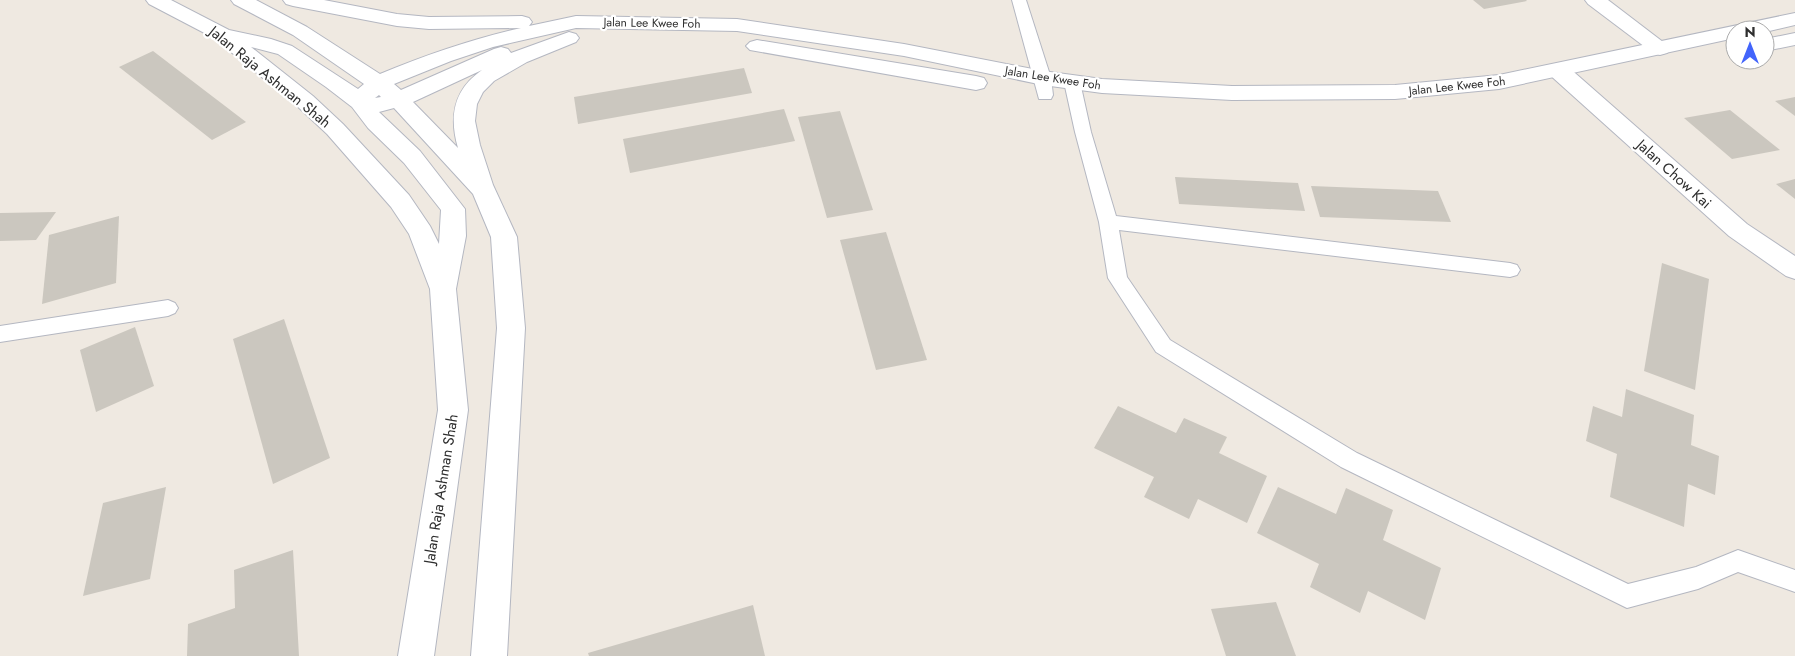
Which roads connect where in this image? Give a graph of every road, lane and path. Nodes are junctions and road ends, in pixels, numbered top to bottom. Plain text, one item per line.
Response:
1 (156, 0) edge
2 (241, 0) edge
3 (293, 0) edge
4 (1019, 0) edge
5 (1595, 0) edge
6 (1795, 19) edge
7 (1775, 23) edge
8 (572, 30) junction
9 (221, 34) junction
10 (1725, 34) edge
11 (1795, 39) edge
12 (1775, 43) edge
13 (1660, 49) junction
14 (1725, 54) edge
15 (1567, 78) junction
16 (378, 83) junction
17 (1044, 87) junction
18 (1074, 91) junction
19 (399, 100) junction
20 (360, 102) junction
21 (484, 190) junction
22 (1108, 222) junction
23 (1795, 269) edge
24 (1510, 270) dead end
25 (442, 288) junction
26 (168, 308) dead end
27 (0, 334) edge
28 (1795, 581) edge
29 (416, 656) edge
30 (489, 656) edge

1 - 9 main road, Jalan Raja Ashman Shah
2 - 16 main road
3 - 8 main road
4 - 17 lane
5 - 13 main road
6 - 7 main road
8 - 16 main road, Jalan Lee Kwee Foh
8 - 17 main road, Jalan Lee Kwee Foh
8 - 19 main road, Jalan Lee Kwee Foh
8 - 21 main road
9 - 20 main road
9 - 25 main road, Jalan Raja Ashman Shah
10 - 13 main road, Jalan Lee Kwee Foh
11 - 12 main road
13 - 15 main road, Jalan Lee Kwee Foh
14 - 15 main road, Jalan Lee Kwee Foh
15 - 18 main road, Jalan Lee Kwee Foh
15 - 23 main road, Jalan Chow Kai
16 - 19 main road
16 - 20 main road
17 - 18 main road, Jalan Lee Kwee Foh
18 - 22 lane
19 - 20 main road, Jalan Lee Kwee Foh
19 - 21 main road
20 - 25 main road
21 - 30 main road
22 - 24 lane
22 - 28 lane
25 - 29 main road, Jalan Raja Ashman Shah
26 - 27 lane

